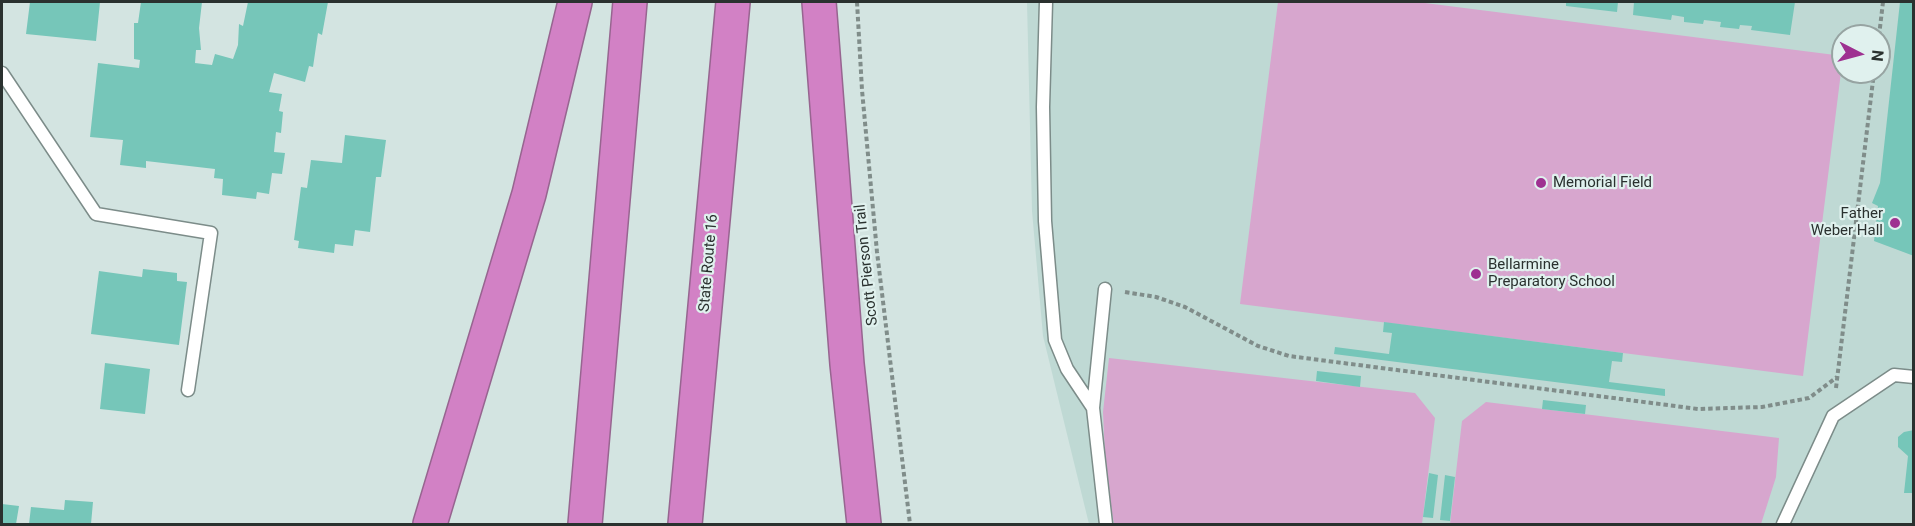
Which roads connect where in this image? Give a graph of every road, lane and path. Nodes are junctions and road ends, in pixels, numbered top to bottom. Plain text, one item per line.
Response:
1 (574, 2) edge
2 (630, 2) edge
3 (733, 2) edge
4 (819, 2) edge
5 (857, 2) edge
6 (1046, 2) edge
7 (1883, 2) edge
8 (1880, 24) edge
9 (2, 73) edge
10 (1873, 84) edge
11 (1105, 289) joint
12 (1837, 377) junction
13 (1914, 377) edge
14 (188, 390) dead end
15 (1093, 408) junction
16 (1833, 416) junction
17 (430, 525) edge
18 (585, 525) edge
19 (685, 525) edge
20 (864, 525) edge
21 (910, 525) edge
22 (1106, 525) edge
23 (1783, 525) edge

1 - 17 highway
2 - 18 highway
3 - 19 highway, State Route 16
4 - 20 highway
5 - 21 path, Scott Pierson Trail
6 - 15 lane
7 - 8 path
9 - 14 lane
10 - 12 path
11 - 12 path
11 - 15 lane
12 - 16 path
13 - 16 lane
15 - 22 lane
16 - 23 lane

